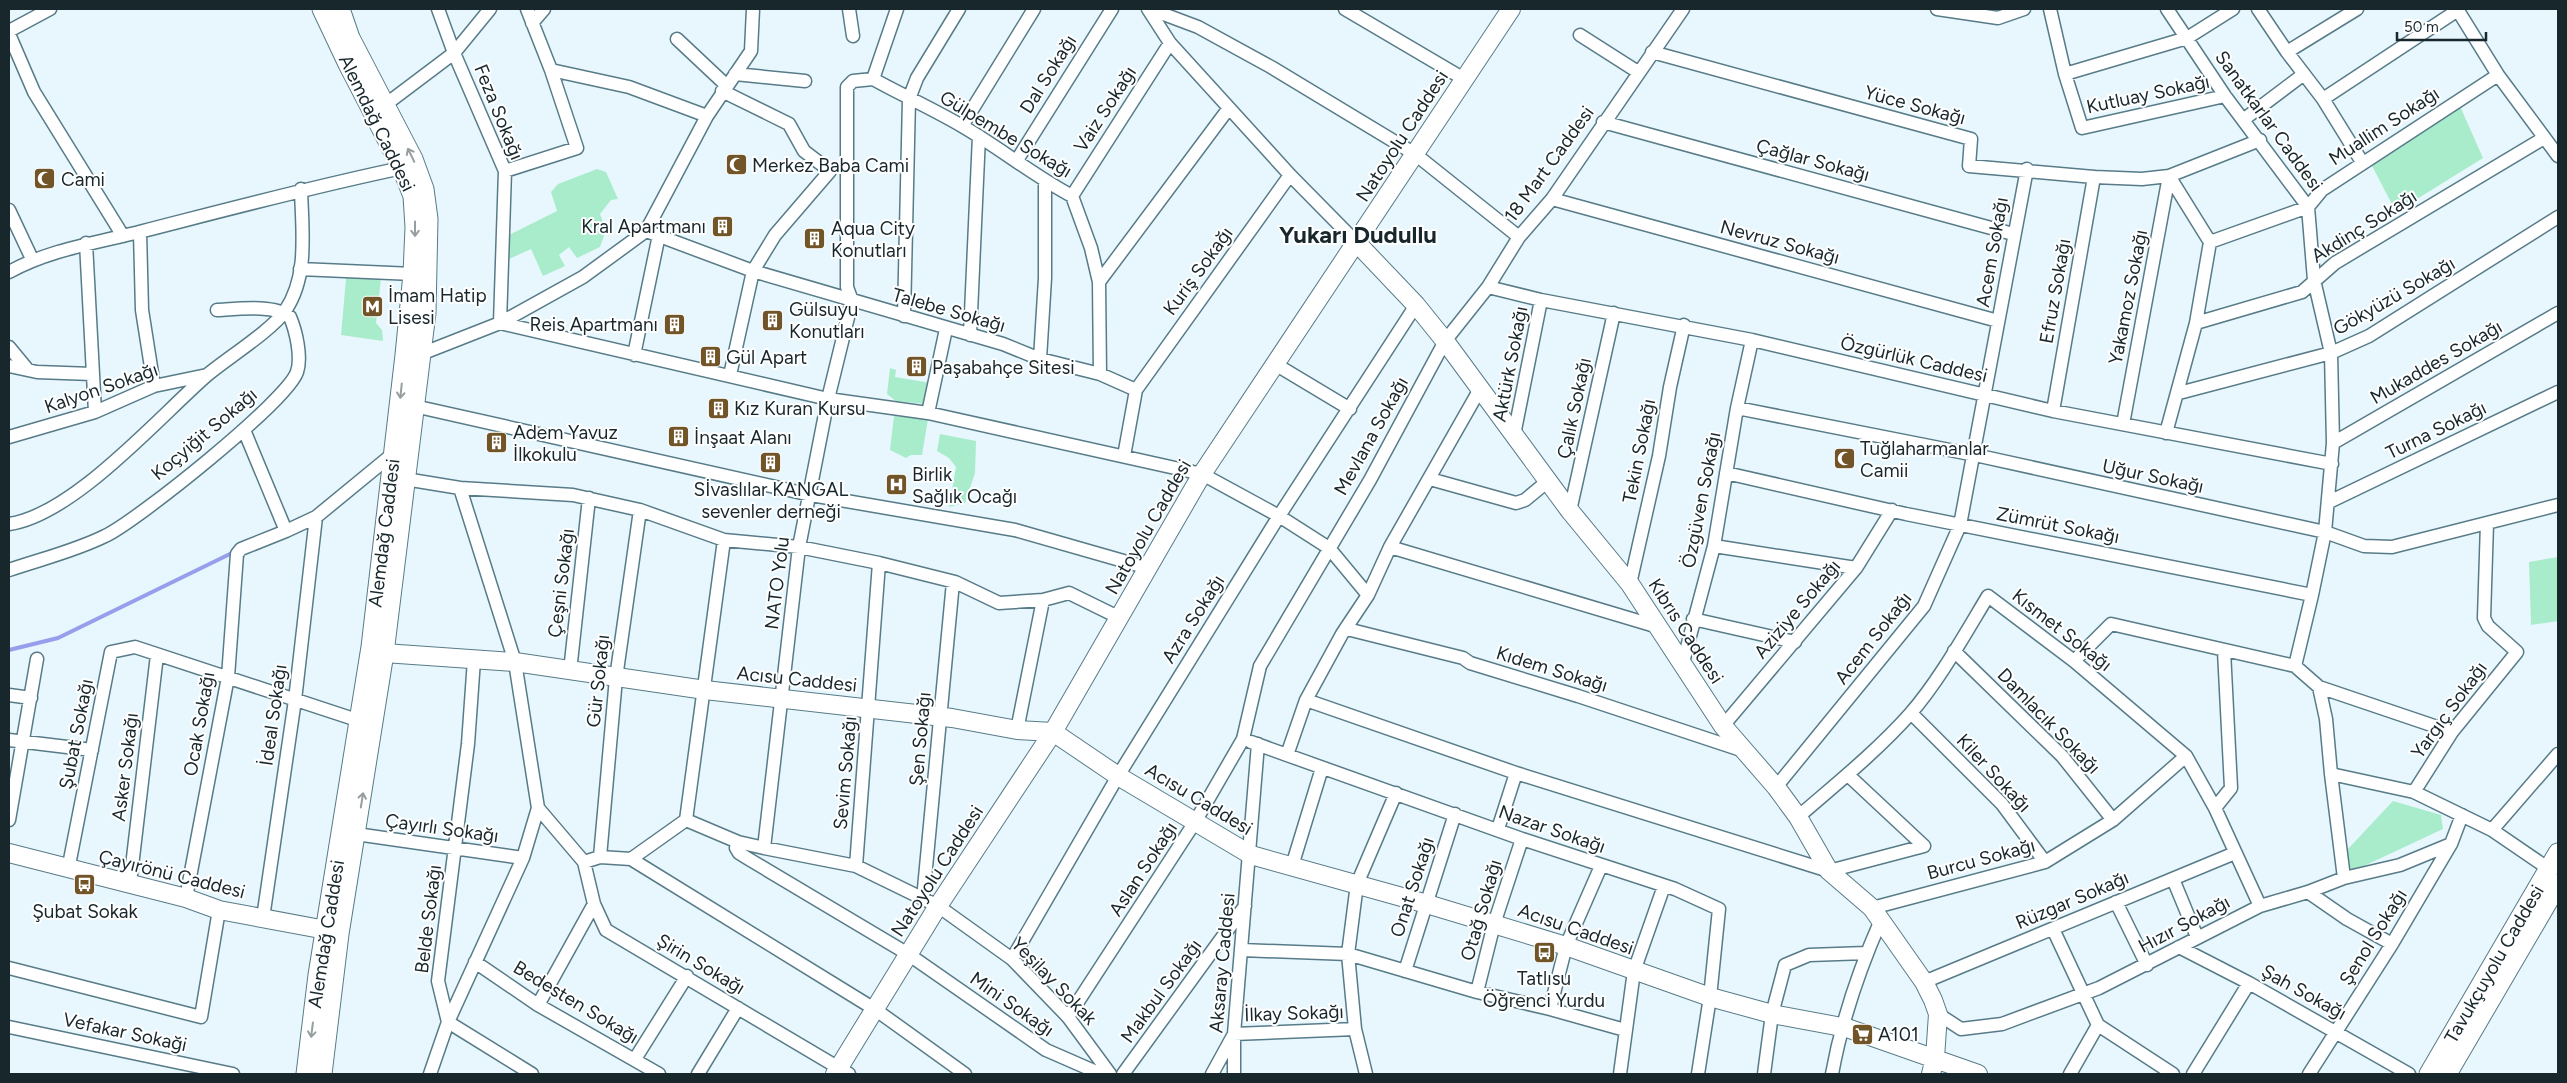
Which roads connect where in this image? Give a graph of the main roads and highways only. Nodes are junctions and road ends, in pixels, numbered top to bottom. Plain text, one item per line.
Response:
1 (322, 9) edge
2 (340, 9) edge
3 (413, 354) junction
4 (377, 653) junction
5 (2555, 869) edge
6 (332, 932) junction
7 (306, 1074) edge
8 (322, 1074) edge
9 (2430, 1074) edge
10 (2447, 1074) edge

1 -> 3 main road, Alemdağ Caddesi
3 -> 2 main road, Alemdağ Caddesi
3 -> 4 main road, Alemdağ Caddesi
3 - 4 main road, Alemdağ Caddesi
4 - 6 main road, Alemdağ Caddesi
6 -> 4 main road, Alemdağ Caddesi
5 - 9 main road, Tavukçuyolu Caddesi
5 - 10 main road, Tavukçuyolu Caddesi
6 -> 7 main road, Alemdağ Caddesi
6 - 8 main road, Alemdağ Caddesi

